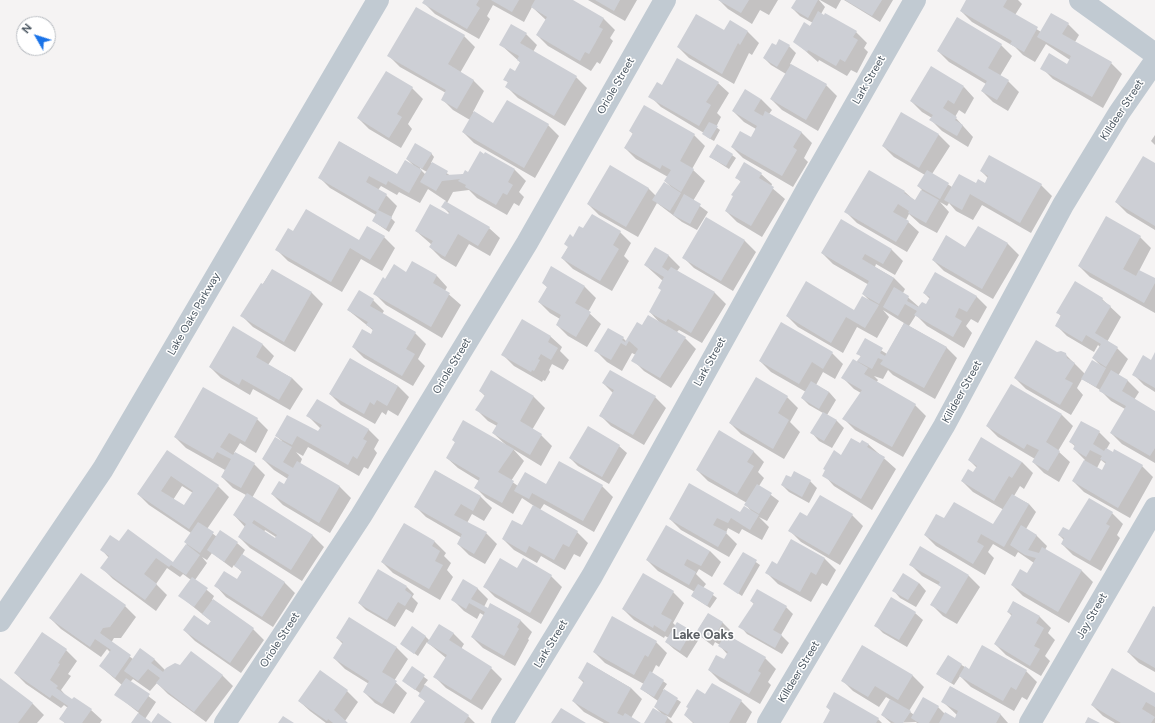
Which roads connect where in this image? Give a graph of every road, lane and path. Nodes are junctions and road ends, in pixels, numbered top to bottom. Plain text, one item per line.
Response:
1 (378, 0) edge
2 (665, 0) edge
3 (915, 0) edge
4 (1080, 0) edge
5 (1155, 54) edge
6 (1155, 61) edge
7 (1155, 508) edge
8 (0, 621) edge
9 (225, 723) edge
10 (502, 723) edge
11 (768, 723) edge
12 (1030, 723) edge

1 - 8 street, Lake Oaks Parkway
2 - 9 street, Oriole Street
3 - 10 street, Lark Street
4 - 5 street
6 - 11 street, Killdeer Street
7 - 12 street, Jay Street

